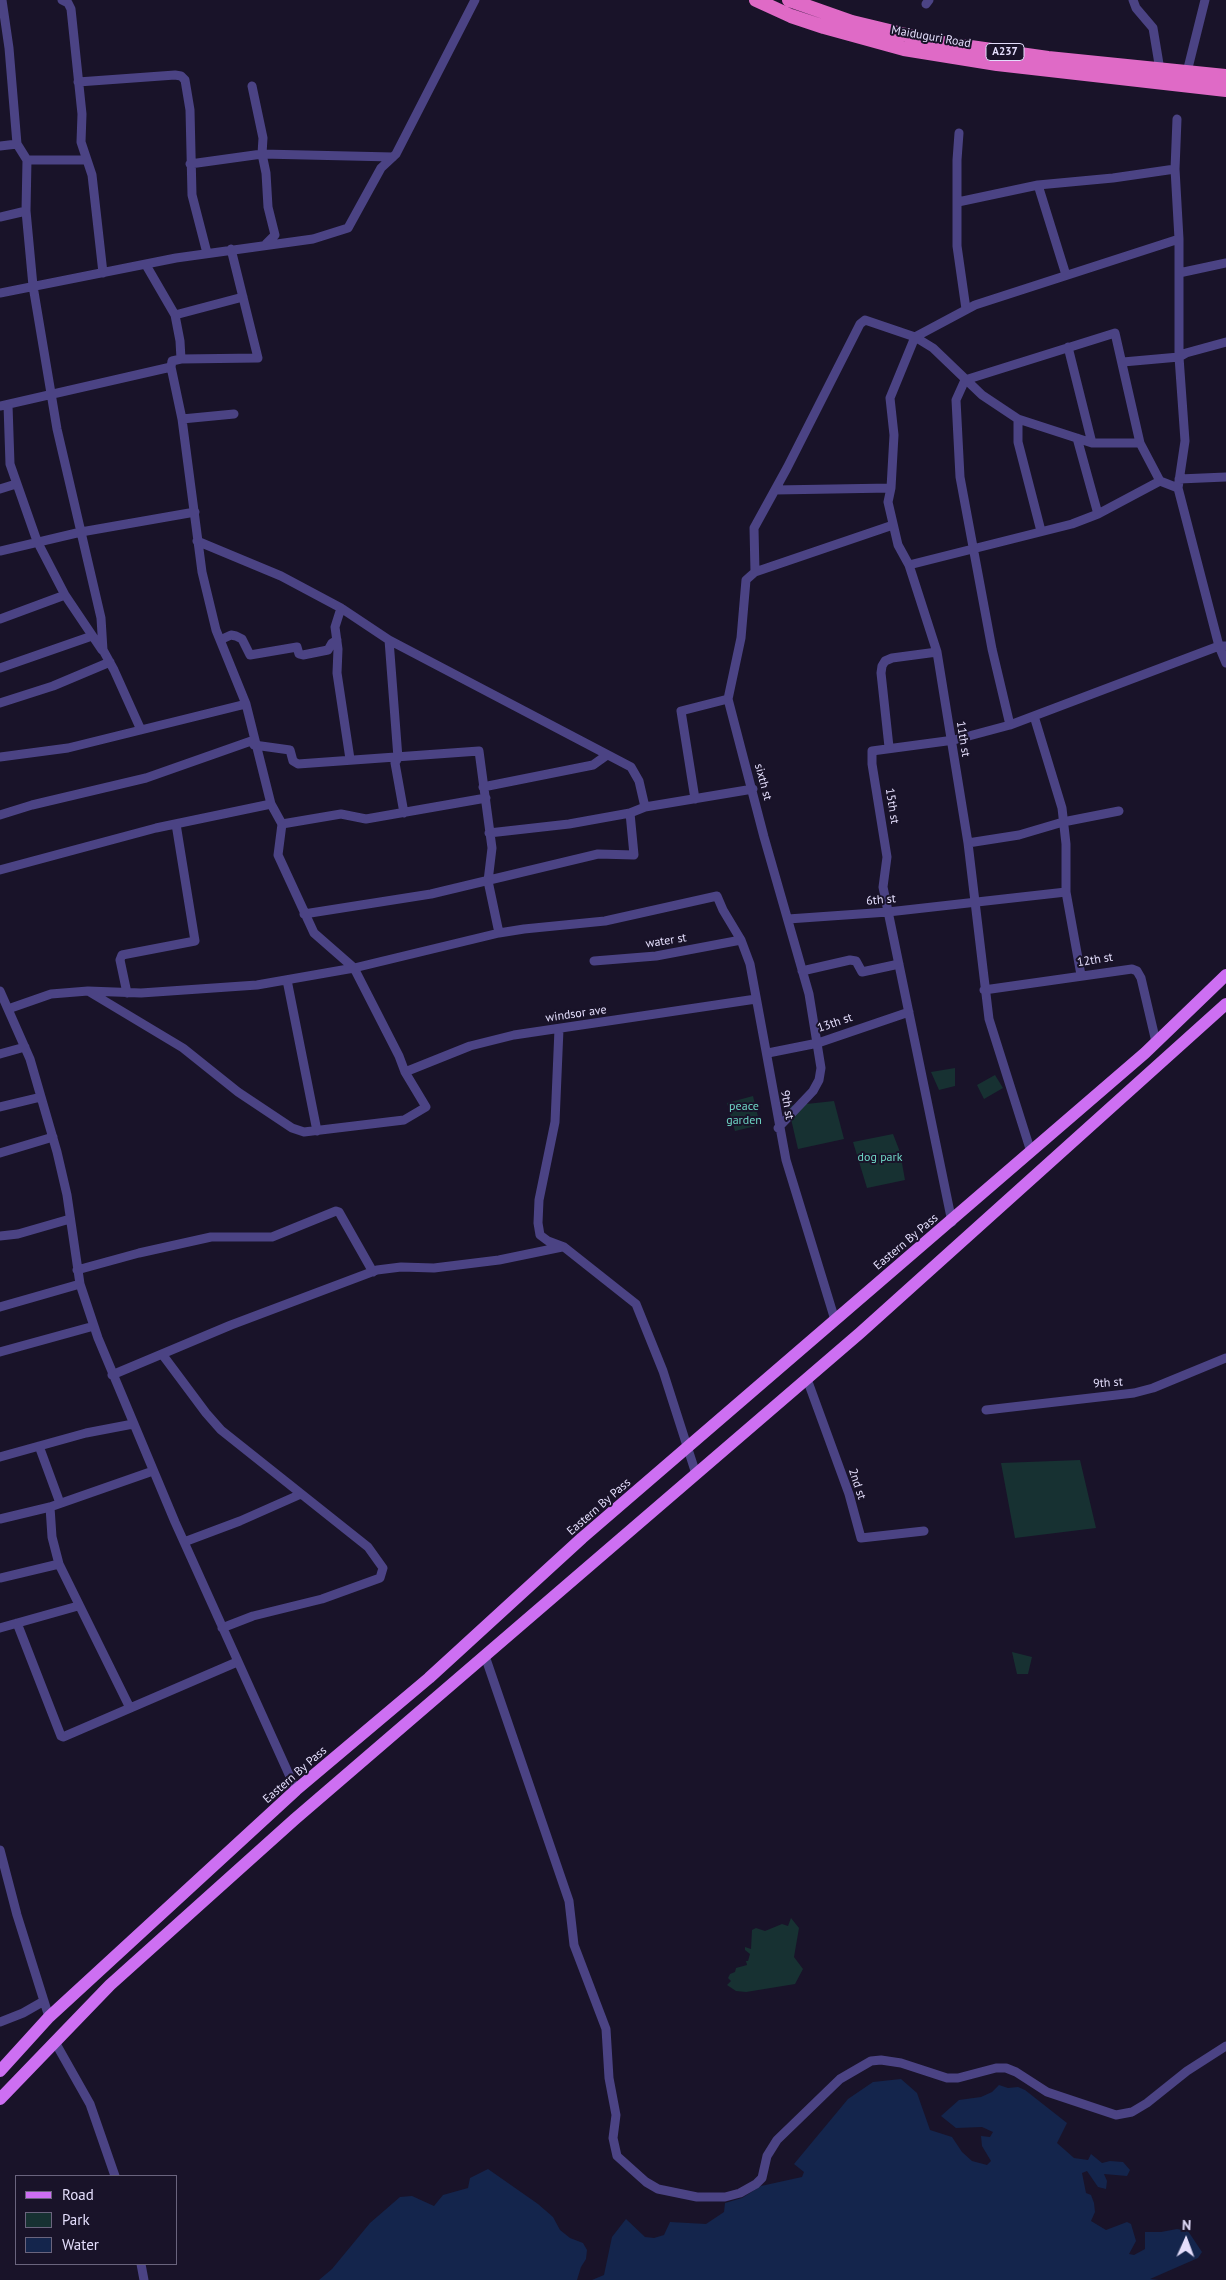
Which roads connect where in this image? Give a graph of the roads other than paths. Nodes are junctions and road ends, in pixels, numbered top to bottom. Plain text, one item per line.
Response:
1 (2, 0) edge
2 (62, 0) edge
3 (476, 0) edge
4 (756, 0) edge
5 (789, 0) edge
6 (1134, 0) edge
7 (1205, 0) edge
8 (4, 39) edge
9 (1160, 70) junction
10 (1187, 72) junction
11 (1226, 76) edge
12 (78, 82) junction
13 (252, 86) dead end
14 (1226, 90) edge
15 (1177, 119) dead end
16 (959, 133) dead end
17 (17, 144) junction
18 (0, 146) edge
19 (262, 154) junction
20 (393, 158) junction
21 (27, 160) junction
22 (87, 160) junction
23 (190, 164) junction
24 (1175, 169) junction
25 (1038, 186) junction
26 (958, 202) junction
27 (26, 211) junction
28 (0, 217) edge
29 (1179, 239) junction
30 (266, 244) junction
31 (231, 249) junction
32 (207, 253) junction
33 (1226, 262) edge
34 (146, 265) junction
35 (103, 273) junction
36 (1179, 273) junction
37 (1066, 275) junction
38 (33, 286) junction
39 (0, 293) edge
40 (243, 297) junction
41 (966, 309) junction
42 (175, 315) junction
43 (915, 337) junction
44 (1226, 342) edge
45 (1068, 346) junction
46 (1179, 357) junction
47 (181, 359) junction
48 (1123, 362) junction
49 (171, 367) junction
50 (965, 380) junction
51 (51, 395) junction
52 (4, 406) edge
53 (234, 414) dead end
54 (182, 419) junction
55 (1018, 419) junction
56 (1077, 438) junction
57 (1092, 443) junction
58 (1140, 443) junction
59 (1226, 477) edge
60 (1160, 482) junction
61 (16, 484) junction
62 (1179, 484) junction
63 (891, 488) junction
64 (0, 489) edge
65 (775, 490) junction
66 (195, 512) junction
67 (1098, 514) junction
68 (894, 525) junction
69 (1041, 530) junction
70 (81, 532) junction
71 (37, 541) junction
72 (197, 541) junction
73 (974, 547) junction
74 (0, 552) edge
75 (909, 565) junction
76 (754, 572) junction
77 (65, 595) junction
78 (341, 608) junction
79 (0, 618) edge
80 (92, 636) junction
81 (220, 640) junction
82 (337, 640) junction
83 (389, 640) junction
84 (1223, 646) edge
85 (103, 650) junction
86 (937, 652) junction
87 (110, 662) junction
88 (1226, 662) edge
89 (0, 668) edge
90 (728, 699) junction
91 (0, 703) edge
92 (246, 704) junction
93 (1034, 716) junction
94 (1010, 725) junction
95 (141, 730) junction
96 (950, 740) junction
97 (254, 743) junction
98 (889, 747) junction
99 (607, 755) junction
100 (0, 757) edge
101 (398, 758) junction
102 (350, 759) junction
103 (483, 787) junction
104 (753, 789) junction
105 (486, 798) junction
106 (695, 800) junction
107 (271, 804) junction
108 (645, 808) junction
109 (1119, 811) dead end
110 (404, 813) junction
111 (630, 813) junction
112 (0, 815) edge
113 (1063, 822) junction
114 (176, 824) junction
115 (282, 824) junction
116 (490, 833) junction
117 (968, 843) junction
118 (0, 870) edge
119 (488, 881) junction
120 (1066, 892) junction
121 (976, 901) junction
122 (888, 912) junction
123 (304, 914) junction
124 (788, 919) junction
125 (499, 933) junction
126 (742, 940) junction
127 (594, 961) dead end
128 (899, 964) junction
129 (354, 968) junction
130 (802, 971) junction
131 (1081, 975) junction
132 (1226, 975) edge
133 (286, 980) junction
134 (984, 990) junction
135 (0, 991) edge
136 (88, 992) junction
137 (127, 993) junction
138 (756, 999) junction
139 (1226, 1004) edge
140 (8, 1009) junction
141 (909, 1012) junction
142 (559, 1029) junction
143 (1156, 1042) junction
144 (818, 1043) junction
145 (25, 1047) junction
146 (768, 1053) junction
147 (0, 1054) edge
148 (405, 1072) junction
149 (41, 1097) junction
150 (0, 1107) edge
151 (778, 1128) junction
152 (317, 1130) junction
153 (53, 1137) junction
154 (1031, 1152) junction
155 (0, 1153) edge
156 (70, 1219) junction
157 (952, 1222) junction
158 (0, 1236) edge
159 (564, 1247) junction
160 (77, 1270) junction
161 (373, 1272) junction
162 (80, 1284) junction
163 (0, 1307) edge
164 (835, 1320) junction
165 (94, 1326) junction
166 (0, 1352) edge
167 (162, 1354) junction
168 (1226, 1358) edge
169 (112, 1375) junction
170 (807, 1379) junction
171 (986, 1410) dead end
172 (133, 1424) junction
173 (40, 1446) junction
174 (688, 1449) junction
175 (0, 1457) edge
176 (153, 1471) junction
177 (696, 1474) junction
178 (301, 1494) junction
179 (60, 1503) junction
180 (50, 1506) junction
181 (0, 1519) edge
182 (924, 1530) dead end
183 (184, 1542) junction
184 (59, 1564) junction
185 (0, 1578) edge
186 (78, 1606) junction
187 (17, 1623) junction
188 (0, 1628) edge
189 (222, 1628) junction
190 (485, 1656) junction
191 (238, 1662) junction
192 (130, 1708) junction
193 (296, 1790) junction
194 (0, 1850) edge
195 (44, 2001) junction
196 (49, 2017) junction
197 (0, 2022) edge
198 (55, 2042) junction
199 (1226, 2046) edge
200 (0, 2070) edge
201 (0, 2099) edge
202 (115, 2175) edge
203 (141, 2265) edge
204 (144, 2280) edge

1 - 8 street
2 - 12 street
3 - 20 street
4 - 14 highway, Maiduguri Road / A237
5 - 9 highway, Maiduguri Road / A237
6 - 9 street
7 - 10 street
8 - 17 street
9 - 10 highway, Maiduguri Road / A237
10 - 11 highway, Maiduguri Road / A237
12 - 22 street
12 - 23 street
13 - 19 street
15 - 24 street
16 - 26 street
17 - 18 street
17 - 21 street
19 - 20 street
19 - 23 street
19 - 30 street
20 - 30 street
21 - 22 street
21 - 27 street
22 - 35 street
23 - 32 street
24 - 25 street
24 - 29 street
25 - 26 street
25 - 37 street
26 - 41 street
27 - 28 street
27 - 38 street
29 - 36 street
29 - 37 street
30 - 31 street
31 - 32 street
31 - 40 street
32 - 34 street
33 - 36 street
34 - 35 street
34 - 42 street
35 - 38 street
36 - 46 street
37 - 41 street
38 - 39 street
38 - 51 street
40 - 42 street
40 - 47 street
41 - 43 street
42 - 47 street
43 - 50 street
43 - 63 street, 11th st
43 - 65 street
44 - 46 street
45 - 48 street
45 - 50 street
45 - 57 street
46 - 48 street
46 - 62 street
47 - 49 street
48 - 58 street
49 - 51 street
49 - 54 street
50 - 55 street
50 - 73 street
51 - 52 street
51 - 70 street
52 - 61 street
53 - 54 street
54 - 66 street
55 - 56 street
55 - 69 street
56 - 57 street
56 - 67 street
57 - 58 street
58 - 60 street
59 - 62 street
60 - 62 street
60 - 67 street
61 - 64 street
61 - 71 street
62 - 84 street
63 - 65 street
63 - 68 street, 11th st
65 - 76 street
66 - 70 street
66 - 72 street
67 - 69 street
68 - 75 street, 11th st
68 - 76 street
69 - 73 street
70 - 71 street
70 - 85 street
71 - 74 street
71 - 77 street
72 - 78 street
72 - 81 street
73 - 75 street
73 - 94 street
75 - 86 street, 11th st
76 - 90 street, sixth st
77 - 79 street
77 - 80 street
78 - 82 street
78 - 83 street
80 - 85 street
80 - 89 street
81 - 82 street
81 - 92 street
82 - 102 street
83 - 99 street
83 - 101 street
84 - 88 street
84 - 93 street, 15th st
85 - 87 street
86 - 96 street, 11th st
86 - 98 street
87 - 91 street
87 - 95 street
90 - 104 street, sixth st
90 - 106 street
92 - 95 street
92 - 97 street
93 - 94 street, 15th st
93 - 113 street
94 - 96 street, 15th st
95 - 100 street
96 - 98 street, 15th st
96 - 117 street, 11th st
97 - 102 street
97 - 107 street
97 - 112 street
98 - 122 street, 15th st
99 - 103 street
99 - 108 street
101 - 102 street
101 - 103 street
101 - 110 street
103 - 105 street
104 - 106 street
104 - 124 street, sixth st
105 - 110 street
105 - 116 street
106 - 108 street
107 - 114 street
107 - 115 street
108 - 111 street
109 - 113 street
110 - 115 street
111 - 116 street
111 - 119 street
113 - 117 street
113 - 120 street
114 - 118 street
114 - 137 street
115 - 123 street
116 - 119 street
117 - 121 street, 11th st
119 - 123 street
119 - 125 street
120 - 121 street, 6th st
120 - 131 street
121 - 122 street, 6th st
121 - 134 street, 11th st
122 - 124 street, 6th st
122 - 128 street, 15th st
123 - 129 street
124 - 130 street, sixth st
125 - 126 street, 9th st
125 - 129 street
126 - 127 street, water st
126 - 138 street, 9th st
128 - 130 street
128 - 141 street, 15th st
129 - 133 street
129 - 148 street
130 - 144 street, sixth st
131 - 134 street, 12th st
131 - 143 street, 12th st
132 - 143 main road, Eastern By Pass
133 - 137 street
133 - 152 street
134 - 154 street, 11th st
135 - 140 street
136 - 137 street
136 - 140 street
136 - 152 street
138 - 142 street, windsor ave
138 - 146 street, 9th st
139 - 170 main road
140 - 145 street
141 - 144 street, 13th st
141 - 157 street, 15th st
142 - 148 street, windsor ave
142 - 159 street
143 - 154 main road, Eastern By Pass
144 - 146 street, 13th st
144 - 151 street, sixth st
145 - 147 street
145 - 149 street
146 - 151 street, 9th st
148 - 152 street
149 - 150 street
149 - 153 street
151 - 164 street, 9th st
153 - 155 street
153 - 156 street
154 - 157 main road, Eastern By Pass
156 - 158 street
156 - 160 street
157 - 164 main road, Eastern By Pass
159 - 161 street
159 - 174 street
160 - 161 street
160 - 162 street
161 - 167 street
162 - 163 street
162 - 165 street
164 - 174 main road, Eastern By Pass
165 - 166 street
165 - 169 street
167 - 169 street
167 - 178 street
168 - 171 street, 9th st
169 - 172 street
170 - 177 main road
170 - 182 street, 2nd st
172 - 173 street
172 - 176 street
173 - 175 street
173 - 179 street
174 - 177 street
174 - 193 main road, Eastern By Pass
176 - 179 street
176 - 183 street
177 - 190 main road
178 - 183 street
178 - 189 street
179 - 180 street
180 - 181 street
180 - 184 street
183 - 189 street
184 - 185 street
184 - 186 street
186 - 187 street
186 - 192 street
187 - 188 street
187 - 192 street
189 - 191 street
190 - 198 main road
190 - 199 street
191 - 192 street
191 - 193 street
193 - 196 main road, Eastern By Pass
194 - 195 street
195 - 196 street
195 - 197 street
196 - 200 main road, Eastern By Pass
198 - 201 main road
198 - 202 street
203 - 204 street

